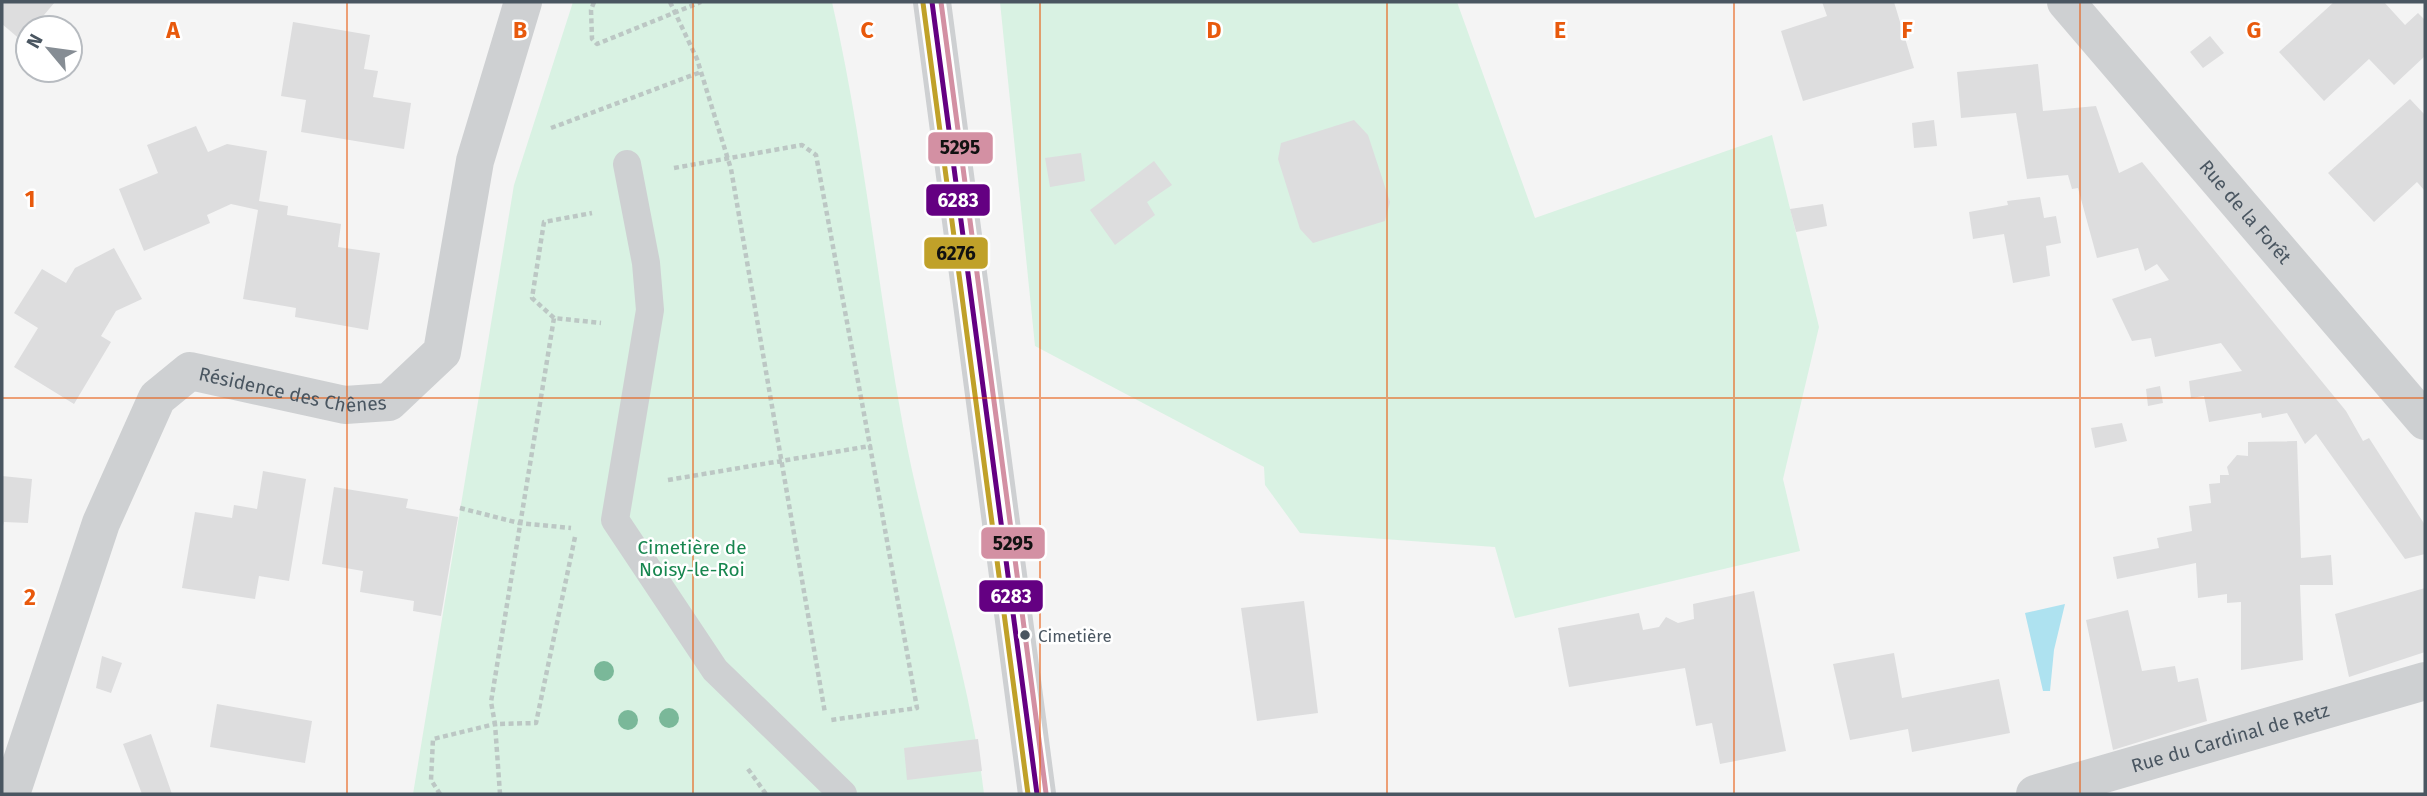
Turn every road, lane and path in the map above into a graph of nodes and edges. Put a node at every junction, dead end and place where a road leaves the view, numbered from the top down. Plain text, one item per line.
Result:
1 (523, 2) edge
2 (594, 2) edge
3 (670, 2) edge
4 (701, 2) edge
5 (932, 2) edge
6 (2066, 2) edge
7 (675, 11) junction
8 (701, 72) junction
9 (551, 128) dead end
10 (728, 157) junction
11 (628, 171) joint
12 (635, 206) junction
13 (554, 317) dead end
14 (2425, 421) edge
15 (870, 446) junction
16 (782, 463) junction
17 (621, 487) junction
18 (460, 508) dead end
19 (2425, 681) edge
20 (826, 721) junction
21 (495, 724) junction
22 (841, 793) edge
23 (1029, 793) edge
24 (11, 794) edge
25 (440, 794) edge
26 (500, 794) edge
27 (2035, 794) edge

1 - 24 street, Résidence des Chênes
2 - 7 path
3 - 7 path
4 - 7 path
5 - 23 street
6 - 14 street, Rue de la Forêt
7 - 8 path
8 - 9 path
8 - 10 path
10 - 11 path
10 - 15 path
10 - 16 path
11 - 12 lane
12 - 13 path
12 - 17 lane
15 - 16 path
15 - 20 path
16 - 17 path
16 - 20 path
17 - 22 lane
18 - 21 path
19 - 27 street, Rue du Cardinal de Retz
20 - 22 path
21 - 25 path
21 - 26 path

